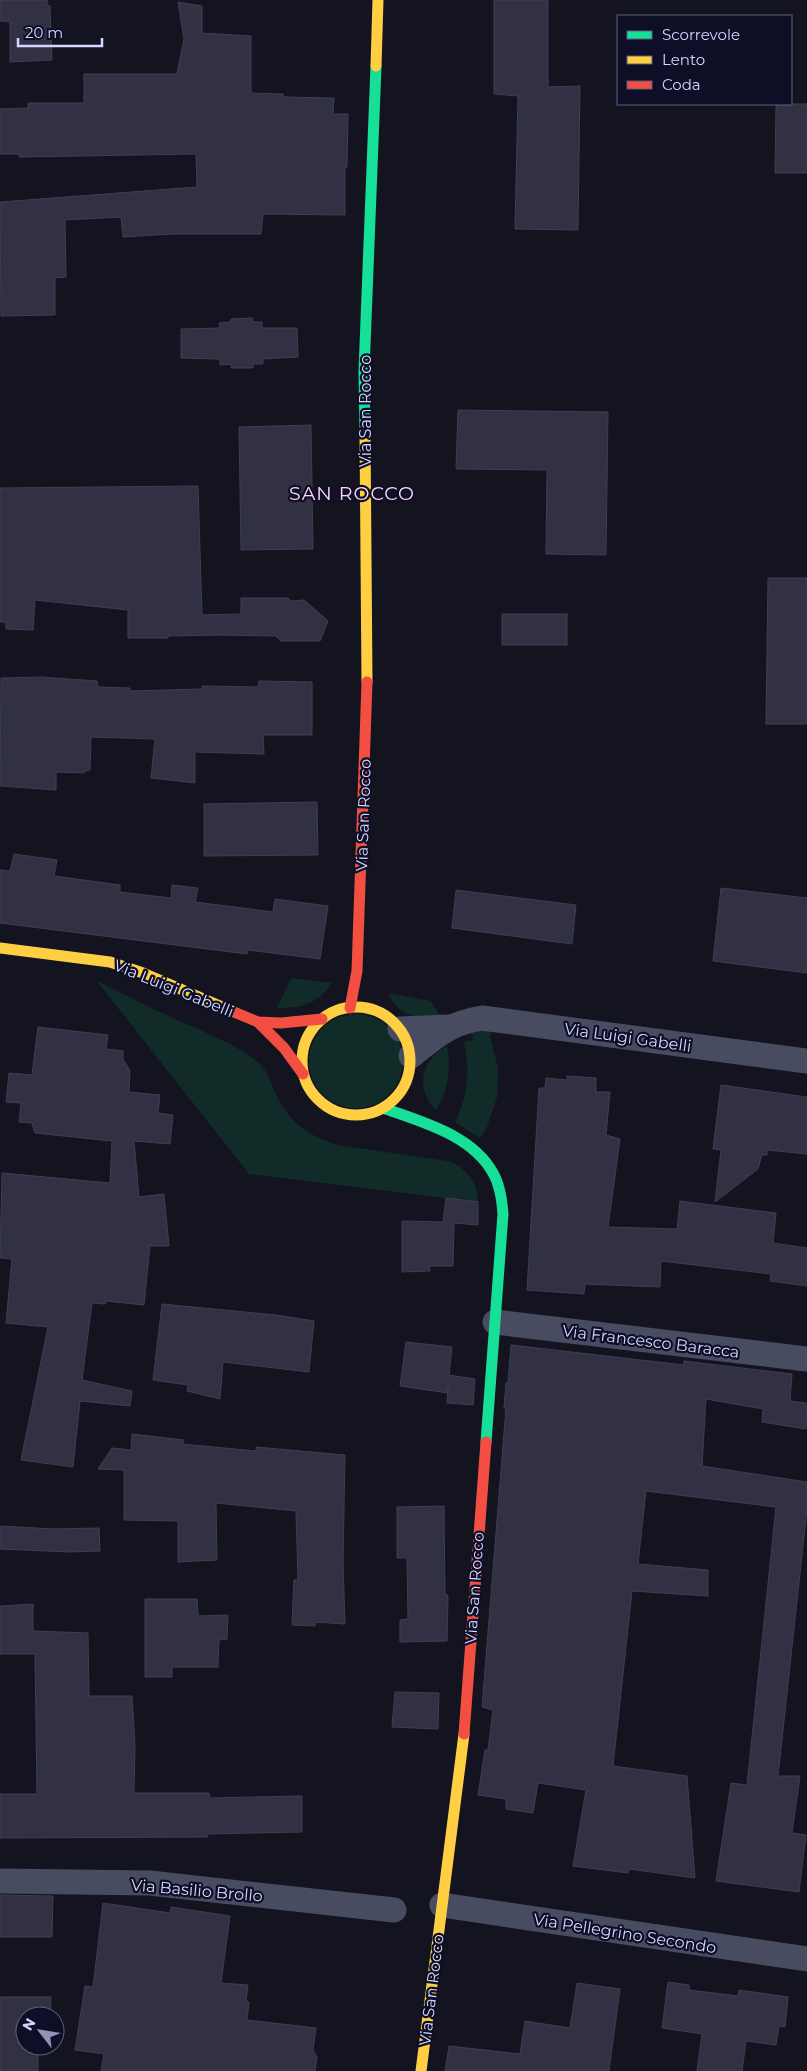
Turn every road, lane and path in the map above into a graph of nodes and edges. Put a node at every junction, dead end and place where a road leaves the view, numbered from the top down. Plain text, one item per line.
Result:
1 (378, 0) edge
2 (0, 948) edge
3 (357, 971) joint
4 (356, 1007) junction
5 (322, 1019) junction
6 (258, 1022) junction
7 (449, 1027) junction
8 (400, 1029) junction
9 (410, 1056) junction
10 (807, 1061) edge
11 (303, 1074) junction
12 (383, 1108) junction
13 (423, 1108) dead end
14 (440, 1130) junction
15 (494, 1322) junction
16 (807, 1359) edge
17 (0, 1881) edge
18 (442, 1905) junction
19 (394, 1910) dead end
20 (807, 1959) edge
21 (421, 2071) edge

1 - 3 street, Via San Rocco
2 - 6 street, Via Luigi Gabelli
3 - 4 street, Via San Rocco
4 - 5 street
4 - 8 street
5 - 6 street, Via Luigi Gabelli
5 - 11 street
6 - 11 street, Via Luigi Gabelli
7 - 8 street, Via Luigi Gabelli
7 - 9 street, Via Luigi Gabelli
7 - 10 street, Via Luigi Gabelli
8 - 9 street
9 - 12 street
11 - 12 street
12 - 14 street, Via San Rocco
13 - 14 street, Via San Rocco
14 - 15 street, Via San Rocco
15 - 16 street, Via Francesco Baracca
15 - 18 street, Via San Rocco
17 - 19 street, Via Basilio Brollo
18 - 20 street, Via Pellegrino Secondo
18 - 21 street, Via San Rocco

